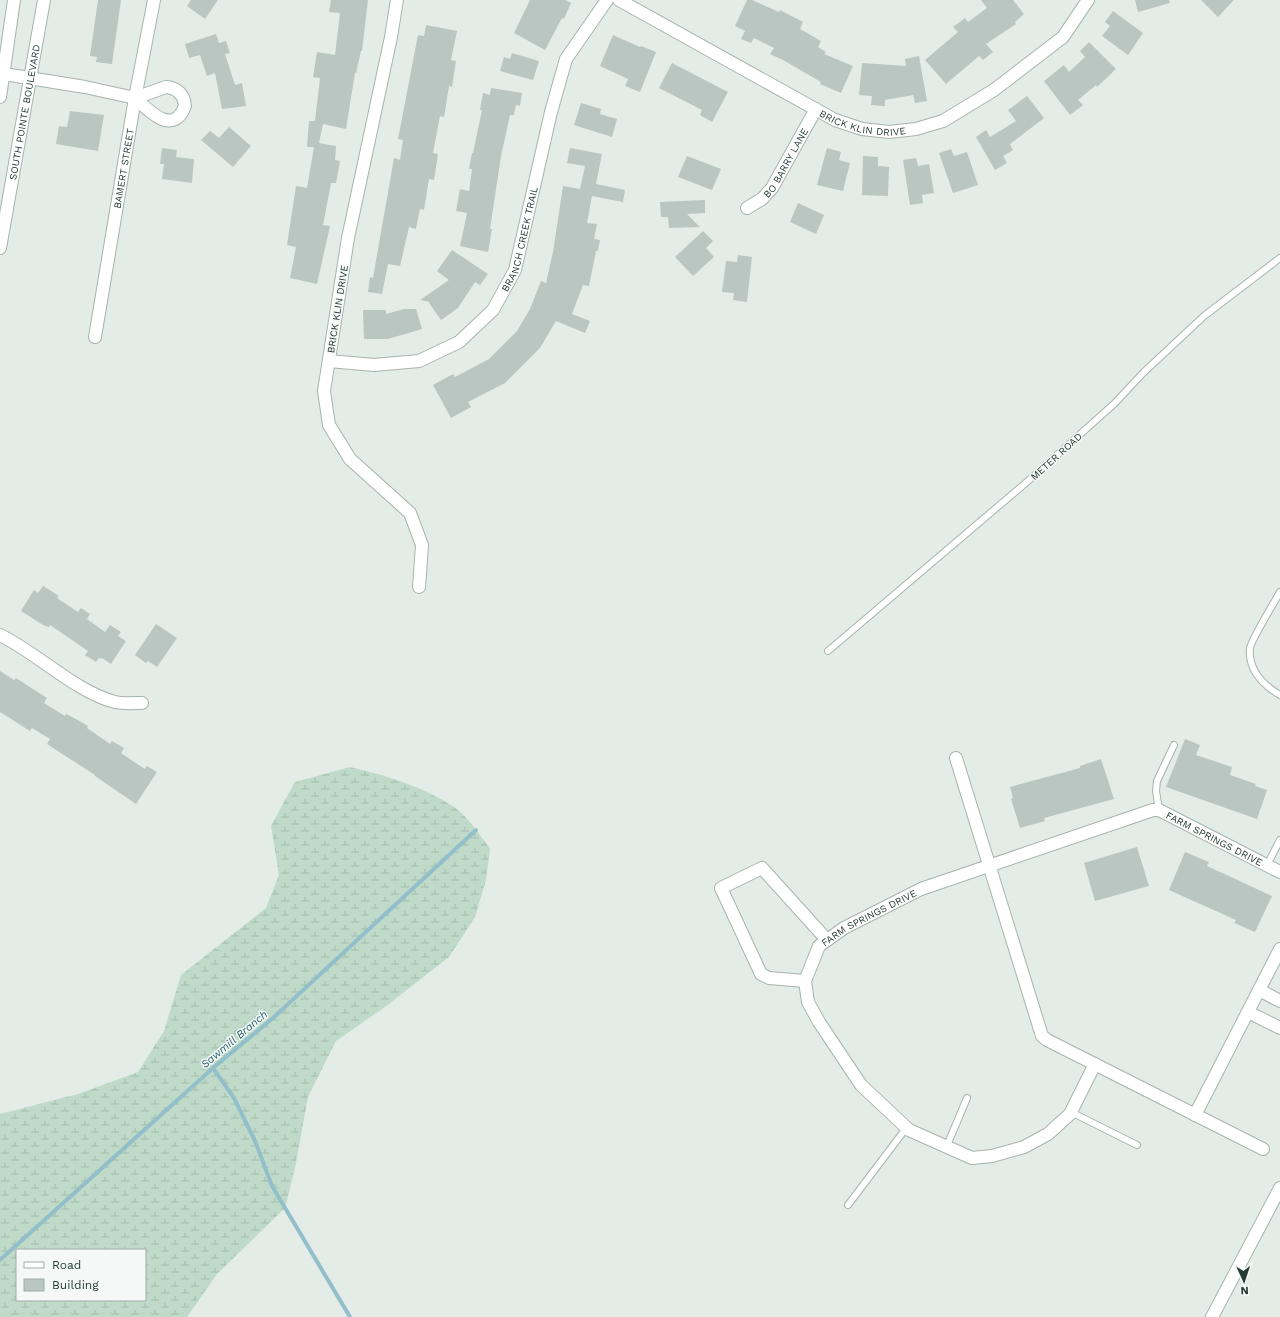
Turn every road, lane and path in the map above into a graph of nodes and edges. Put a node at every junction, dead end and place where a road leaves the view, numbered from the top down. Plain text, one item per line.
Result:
1 (14, 0) edge
2 (44, 0) edge
3 (154, 0) edge
4 (397, 0) edge
5 (607, 0) edge
6 (619, 0) edge
7 (1088, 0) edge
8 (1, 73) edge
9 (29, 79) junction
10 (0, 97) edge
11 (134, 98) junction
12 (816, 110) junction
13 (747, 208) dead end
14 (0, 248) edge
15 (1280, 258) edge
16 (95, 337) dead end
17 (329, 360) junction
18 (419, 587) dead end
19 (1280, 592) edge
20 (0, 635) edge
21 (828, 651) dead end
22 (1280, 695) edge
23 (142, 703) dead end
24 (1174, 745) dead end
25 (956, 758) dead end
26 (1160, 810) junction
27 (1280, 840) edge
28 (1267, 865) junction
29 (989, 866) junction
30 (1280, 872) edge
31 (827, 940) junction
32 (1280, 949) edge
33 (805, 981) junction
34 (1259, 990) junction
35 (1280, 1001) edge
36 (1248, 1012) junction
37 (1280, 1028) edge
38 (1095, 1064) junction
39 (967, 1098) dead end
40 (1071, 1112) junction
41 (1195, 1115) junction
42 (907, 1127) junction
43 (1137, 1145) dead end
44 (946, 1148) junction
45 (1263, 1150) dead end
46 (1280, 1188) edge
47 (848, 1205) dead end
48 (1212, 1317) edge

1 - 8 street
2 - 9 street, SOUTH POINTE BOULEVARD
3 - 11 street, BAMERT STREET
4 - 17 street, BRICK KLIN DRIVE
5 - 17 street, BRANCH CREEK TRAIL
6 - 12 street, BRICK KLIN DRIVE
7 - 12 street, BRICK KLIN DRIVE
8 - 9 street
8 - 10 street
9 - 11 street
9 - 14 street, SOUTH POINTE BOULEVARD
11 - 16 street, BAMERT STREET
12 - 13 street, BO BARRY LANE
15 - 21 lane, METER ROAD
17 - 18 street, BRICK KLIN DRIVE
19 - 22 lane
20 - 23 street
24 - 26 lane
25 - 29 street
26 - 28 street, FARM SPRINGS DRIVE
26 - 29 street, FARM SPRINGS DRIVE
27 - 28 lane
28 - 30 street, FARM SPRINGS DRIVE
29 - 31 street, FARM SPRINGS DRIVE
29 - 38 street
31 - 33 street, FARM SPRINGS DRIVE
31 - 33 street
32 - 34 street
33 - 42 street, FARM SPRINGS DRIVE
34 - 35 street
34 - 36 street
36 - 37 street
36 - 41 street
38 - 40 street, FARM SPRINGS DRIVE
38 - 41 street
39 - 44 lane
40 - 43 lane
40 - 44 street, FARM SPRINGS DRIVE
41 - 45 street
42 - 44 street, FARM SPRINGS DRIVE
42 - 47 lane
46 - 48 street

